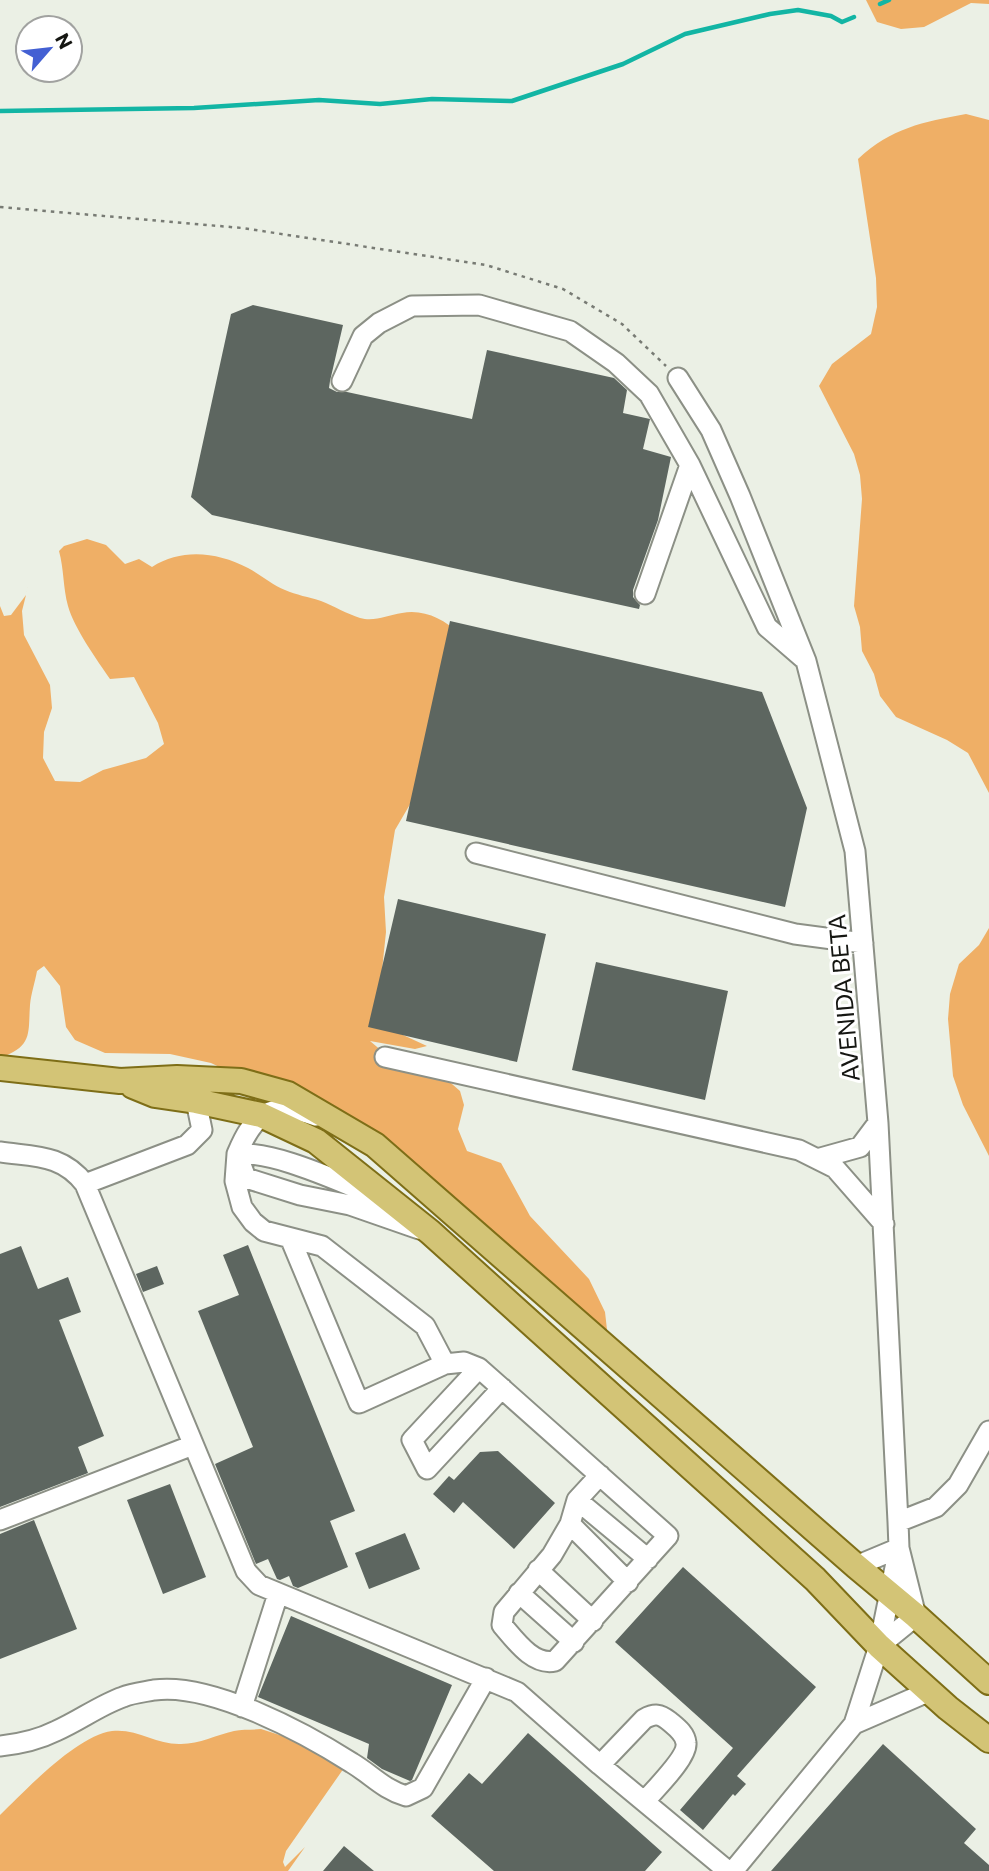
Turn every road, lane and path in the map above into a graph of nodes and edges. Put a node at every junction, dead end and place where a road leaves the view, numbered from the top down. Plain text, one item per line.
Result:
1 (0, 207) edge
2 (678, 378) joint
3 (342, 381) dead end
4 (690, 465) junction
5 (645, 594) dead end
6 (806, 661) junction
7 (476, 853) dead end
8 (863, 943) junction
9 (385, 1057) dead end
10 (0, 1068) edge
11 (120, 1081) junction
12 (196, 1101) junction
13 (261, 1115) junction
14 (878, 1123) junction
15 (345, 1127) junction
16 (0, 1152) edge
17 (237, 1154) junction
18 (817, 1159) junction
19 (85, 1184) junction
20 (397, 1204) junction
21 (884, 1224) junction
22 (430, 1232) junction
23 (291, 1240) junction
24 (445, 1363) junction
25 (479, 1368) junction
26 (502, 1388) junction
27 (458, 1391) junction
28 (481, 1411) junction
29 (989, 1431) edge
30 (193, 1445) junction
31 (600, 1475) junction
32 (577, 1500) junction
33 (0, 1520) edge
34 (898, 1522) junction
35 (570, 1524) junction
36 (899, 1548) junction
37 (648, 1559) junction
38 (856, 1566) junction
39 (538, 1570) junction
40 (628, 1582) junction
41 (519, 1593) junction
42 (889, 1593) junction
43 (278, 1594) junction
44 (916, 1616) junction
45 (593, 1621) junction
46 (574, 1642) junction
47 (879, 1646) junction
48 (486, 1678) junction
49 (989, 1682) edge
50 (930, 1690) junction
51 (242, 1707) junction
52 (855, 1724) junction
53 (989, 1740) edge
54 (0, 1746) edge
55 (600, 1765) junction
56 (645, 1801) junction
57 (731, 1871) edge

1 - 2 path
2 - 6 street, AVENIDA BETA
3 - 4 street
4 - 5 street
4 - 6 street
6 - 8 street, AVENIDA BETA
7 - 8 street
8 - 14 street, AVENIDA BETA
9 - 18 street
10 - 11 main road
11 - 12 main road
11 - 15 main road
12 - 13 main road
12 - 19 street
13 - 15 street
13 - 17 street
13 - 20 main road
14 - 18 street
14 - 21 street, AVENIDA BETA
15 - 38 main road
16 - 19 street
17 - 20 street
17 - 22 street
17 - 23 street
18 - 21 street
19 - 30 street
20 - 22 main road
21 - 34 street, AVENIDA BETA
22 - 47 main road
23 - 24 street
23 - 24 street
24 - 25 street
25 - 26 street
25 - 27 street
26 - 28 street
26 - 31 street
27 - 28 street
27 - 28 street
29 - 34 street
30 - 33 street
30 - 43 street
31 - 32 street
31 - 37 street
32 - 35 street
32 - 37 street
34 - 36 street, AVENIDA BETA
35 - 39 street
35 - 40 street
36 - 38 street
36 - 42 street, AVENIDA BETA
36 - 44 street
37 - 40 street
38 - 42 main road
39 - 41 street
39 - 45 street
40 - 45 street
41 - 46 street
41 - 46 street
42 - 44 main road
42 - 47 street, AVENIDA BETA
43 - 48 street
43 - 51 street
44 - 47 street
44 - 49 main road
45 - 46 street
47 - 50 main road
47 - 52 street, AVENIDA BETA
48 - 51 street
48 - 55 street
50 - 52 street
50 - 53 main road
51 - 54 street
52 - 57 street
55 - 56 street
55 - 56 street
56 - 57 street

